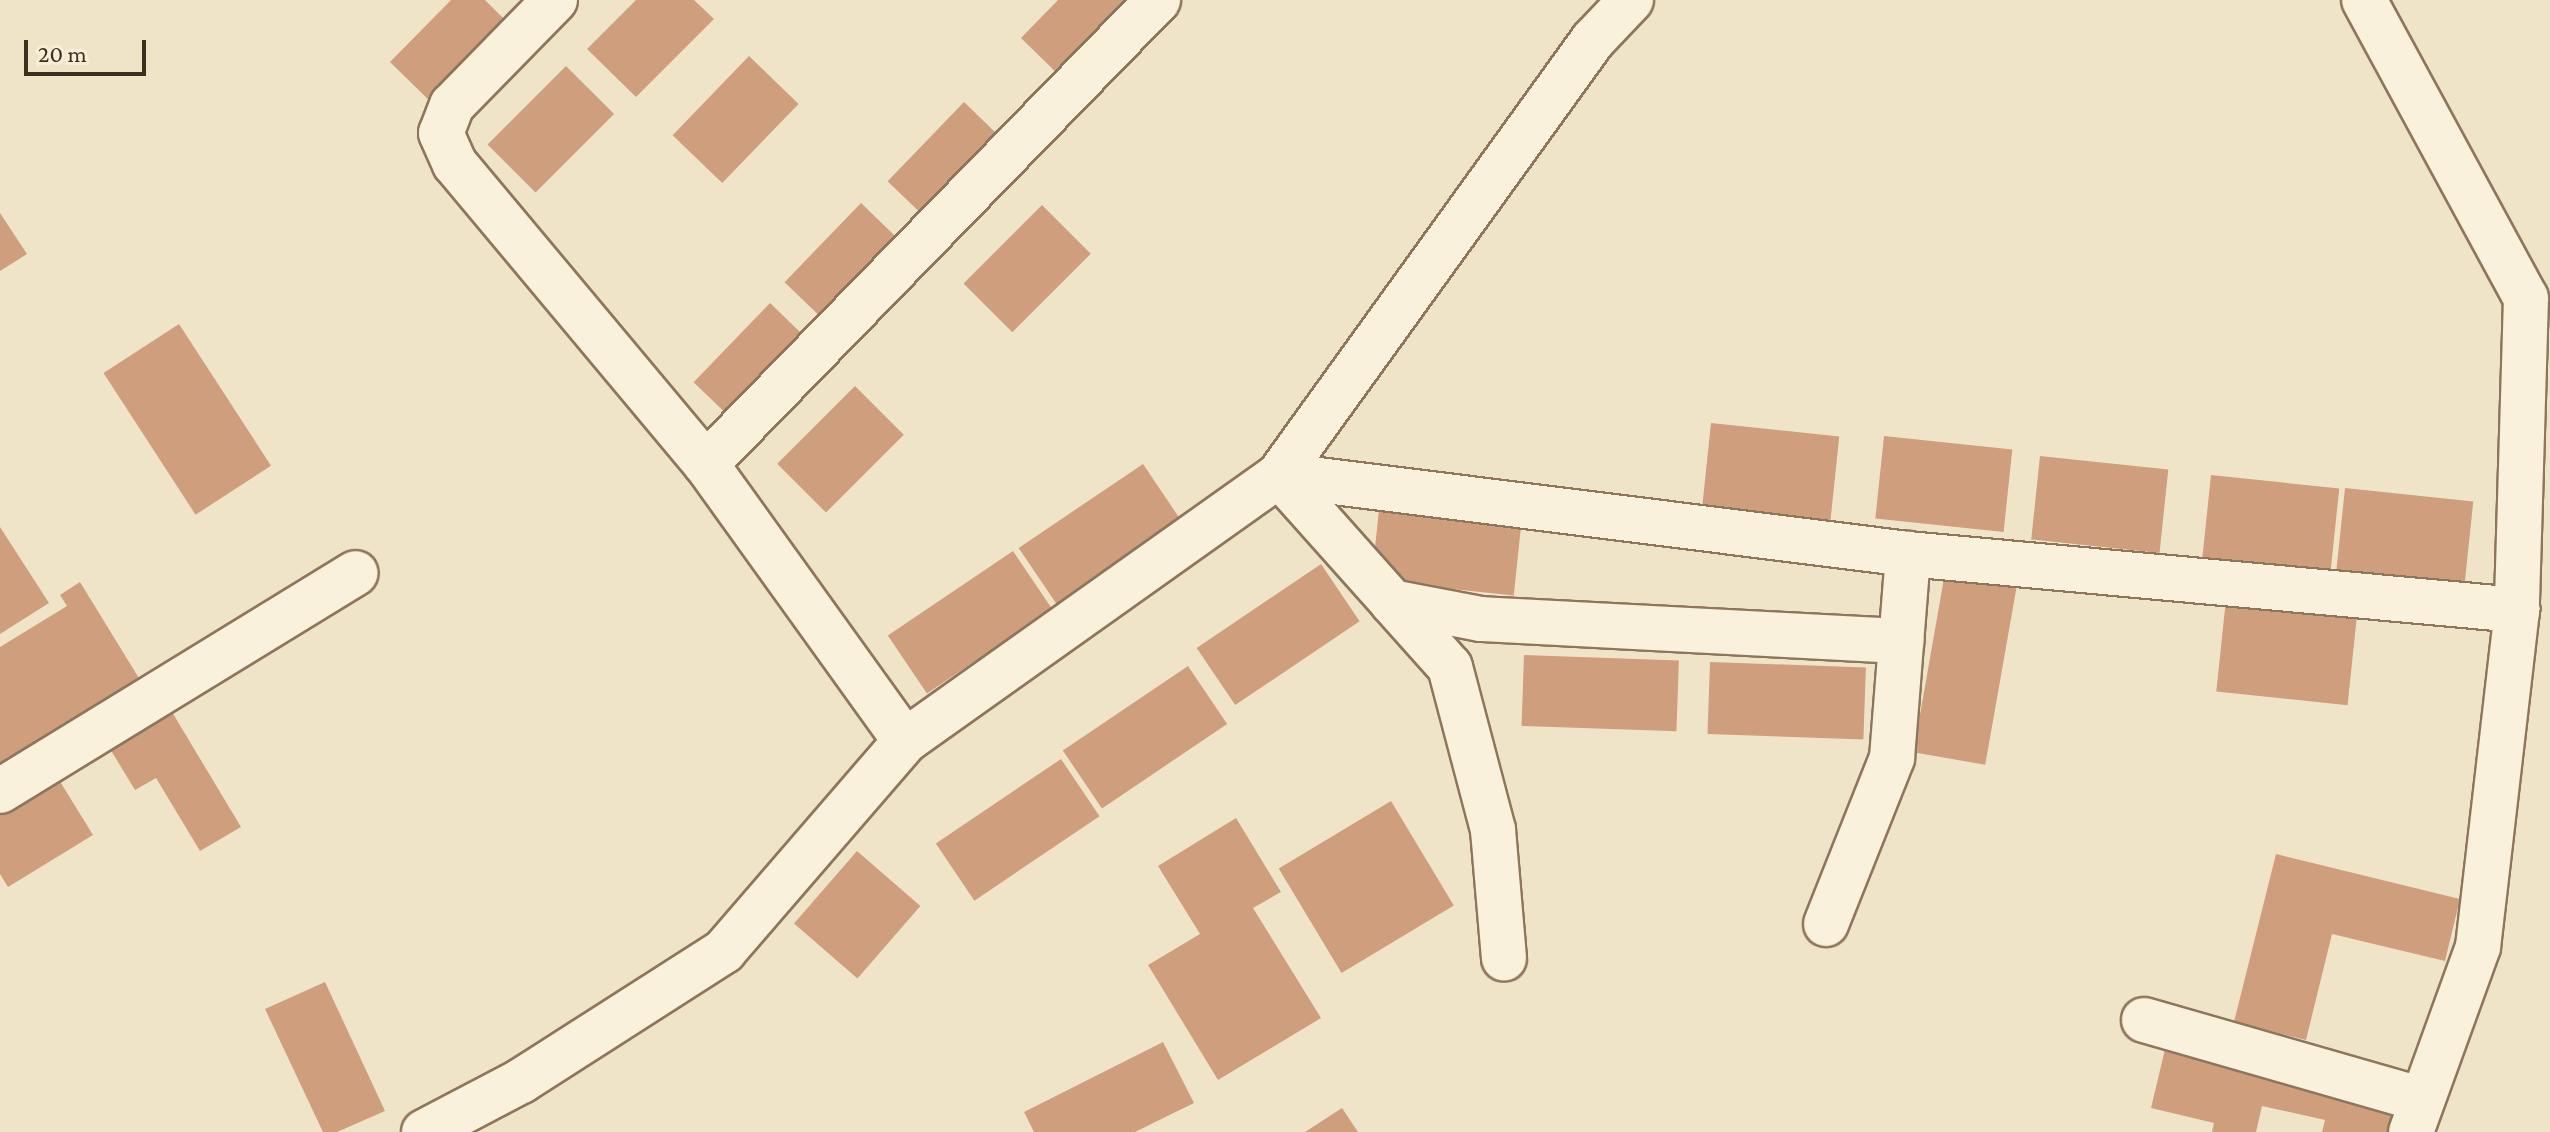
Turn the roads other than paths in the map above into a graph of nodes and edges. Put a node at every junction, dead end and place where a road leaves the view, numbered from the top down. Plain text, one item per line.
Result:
1 (555, 0) edge
2 (1158, 0) edge
3 (1631, 0) edge
4 (2371, 3) edge
5 (706, 464) junction
6 (1279, 475) junction
7 (1908, 554) junction
8 (356, 573) dead end
9 (1392, 602) junction
10 (2517, 610) junction
11 (1901, 641) junction
12 (905, 741) junction
13 (0, 791) edge
14 (1826, 924) dead end
15 (1504, 959) dead end
16 (2144, 1020) dead end
17 (2415, 1116) edge
18 (424, 1132) edge

1 - 5 street
2 - 5 street
3 - 6 street
4 - 10 street
5 - 12 street
6 - 7 street
6 - 9 street
6 - 12 street
7 - 10 street
7 - 11 street
8 - 13 street
9 - 11 street
9 - 15 street
10 - 17 street
11 - 14 street
12 - 18 street
16 - 17 street

